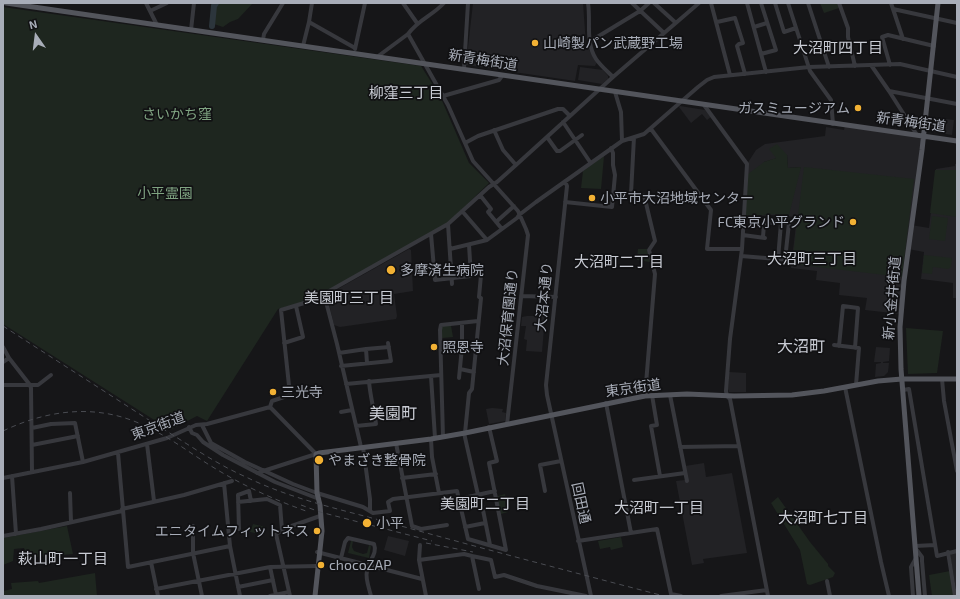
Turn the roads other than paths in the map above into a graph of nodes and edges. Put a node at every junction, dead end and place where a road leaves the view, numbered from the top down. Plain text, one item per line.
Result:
1 (6, 3) edge
2 (146, 3) edge
3 (167, 3) edge
4 (194, 3) edge
5 (283, 3) edge
6 (312, 3) edge
7 (365, 3) edge
8 (403, 3) edge
9 (444, 3) edge
10 (468, 3) edge
11 (588, 3) edge
12 (632, 3) edge
13 (649, 3) edge
14 (654, 3) edge
15 (699, 3) edge
16 (712, 3) edge
17 (747, 3) edge
18 (761, 3) edge
19 (775, 3) edge
20 (788, 3) edge
21 (808, 3) edge
22 (839, 3) edge
23 (891, 3) edge
24 (938, 3) edge
25 (30, 5) edge
26 (893, 9) junction
27 (150, 11) junction
28 (640, 11) junction
29 (937, 18) junction
30 (309, 22) junction
31 (717, 22) junction
32 (417, 23) junction
33 (676, 23) junction
34 (768, 23) junction
35 (957, 23) edge
36 (157, 25) junction
37 (754, 27) junction
38 (796, 28) junction
39 (191, 30) junction
40 (664, 33) junction
41 (408, 34) junction
42 (903, 39) junction
43 (263, 40) junction
44 (589, 42) junction
45 (303, 46) junction
46 (934, 46) junction
47 (355, 48) junction
48 (354, 54) junction
49 (761, 54) junction
50 (377, 57) junction
51 (425, 64) junction
52 (890, 64) junction
53 (871, 65) junction
54 (855, 66) junction
55 (809, 67) junction
56 (829, 67) junction
57 (464, 69) junction
58 (766, 72) junction
59 (930, 72) junction
60 (745, 74) junction
61 (730, 75) junction
62 (502, 76) junction
63 (612, 77) junction
64 (957, 77) edge
65 (599, 90) junction
66 (889, 91) junction
67 (615, 92) junction
68 (443, 96) junction
69 (927, 99) junction
70 (682, 101) junction
71 (957, 104) edge
72 (704, 105) junction
73 (570, 116) junction
74 (563, 122) junction
75 (834, 124) junction
76 (651, 129) junction
77 (494, 130) junction
78 (917, 135) junction
79 (582, 136) dead end
80 (923, 136) junction
81 (547, 137) junction
82 (634, 137) junction
83 (575, 141) junction
84 (622, 141) junction
85 (957, 141) edge
86 (465, 143) junction
87 (612, 148) junction
88 (558, 151) junction
89 (561, 155) dead end
90 (590, 162) junction
91 (516, 165) junction
92 (565, 181) junction
93 (493, 184) junction
94 (480, 195) junction
95 (565, 202) junction
96 (514, 206) junction
97 (462, 211) junction
98 (519, 215) junction
99 (496, 222) junction
100 (781, 223) junction
101 (448, 224) junction
102 (502, 229) junction
103 (431, 234) junction
104 (743, 235) junction
105 (487, 240) junction
106 (469, 245) junction
107 (450, 249) junction
108 (742, 249) junction
109 (741, 256) junction
110 (778, 259) junction
111 (481, 275) dead end
112 (452, 278) junction
113 (452, 284) dead end
114 (324, 296) junction
115 (522, 296) junction
116 (556, 297) junction
117 (296, 306) junction
118 (478, 321) junction
119 (462, 324) junction
120 (284, 343) junction
121 (834, 345) dead end
122 (3, 346) edge
123 (839, 346) junction
124 (855, 348) junction
125 (366, 349) junction
126 (339, 352) junction
127 (9, 358) junction
128 (3, 362) edge
129 (368, 363) junction
130 (341, 366) junction
131 (460, 369) junction
132 (474, 372) junction
133 (51, 375) dead end
134 (441, 375) junction
135 (430, 376) junction
136 (459, 378) dead end
137 (902, 379) junction
138 (942, 379) junction
139 (957, 379) edge
140 (369, 381) junction
141 (30, 384) junction
142 (346, 384) junction
143 (3, 385) edge
144 (856, 385) junction
145 (845, 387) junction
146 (903, 390) junction
147 (652, 395) junction
148 (670, 395) junction
149 (645, 396) junction
150 (727, 396) junction
151 (606, 403) junction
152 (270, 406) junction
153 (352, 410) junction
154 (342, 412) dead end
155 (550, 415) junction
156 (507, 424) junction
157 (202, 425) junction
158 (356, 426) junction
159 (490, 427) junction
160 (32, 428) junction
161 (189, 428) junction
162 (465, 433) junction
163 (78, 436) junction
164 (443, 437) junction
165 (433, 438) junction
166 (396, 443) junction
167 (147, 444) junction
168 (32, 445) junction
169 (739, 446) junction
170 (362, 447) junction
171 (680, 447) junction
172 (118, 453) junction
173 (316, 454) junction
174 (561, 461) junction
175 (83, 462) junction
176 (957, 470) edge
177 (264, 471) junction
178 (32, 472) junction
179 (257, 473) junction
180 (685, 473) junction
181 (436, 474) junction
182 (12, 476) junction
183 (660, 476) junction
184 (3, 478) edge
185 (402, 478) junction
186 (634, 480) dead end
187 (232, 481) dead end
188 (687, 481) dead end
189 (224, 483) junction
190 (495, 491) junction
191 (546, 491) dead end
192 (70, 493) dead end
193 (439, 493) junction
194 (479, 495) junction
195 (318, 496) junction
196 (406, 498) junction
197 (459, 499) junction
198 (154, 501) junction
199 (251, 501) junction
200 (238, 502) junction
201 (122, 510) junction
202 (370, 510) junction
203 (320, 516) junction
204 (71, 522) junction
205 (485, 523) junction
206 (447, 525) dead end
207 (193, 526) dead end
208 (465, 527) junction
209 (239, 529) dead end
210 (282, 530) junction
211 (631, 533) junction
212 (16, 534) junction
213 (3, 536) edge
214 (578, 541) junction
215 (935, 544) junction
216 (420, 545) dead end
217 (490, 545) junction
218 (230, 546) junction
219 (916, 548) junction
220 (957, 551) edge
221 (318, 552) junction
222 (948, 552) junction
223 (193, 553) junction
224 (472, 556) junction
225 (341, 558) junction
226 (916, 558) junction
227 (418, 560) junction
228 (151, 562) junction
229 (368, 565) junction
230 (270, 566) junction
231 (283, 566) junction
232 (317, 566) junction
233 (235, 573) junction
234 (422, 579) junction
235 (199, 580) junction
236 (273, 580) junction
237 (827, 581) dead end
238 (238, 587) junction
239 (156, 589) junction
240 (479, 589) dead end
241 (767, 590) junction
242 (290, 594) edge
243 (276, 595) junction
244 (158, 596) edge
245 (202, 596) edge
246 (240, 596) edge
247 (270, 596) edge
248 (315, 596) edge
249 (371, 596) edge
250 (426, 596) edge
251 (586, 596) edge
252 (591, 596) edge
253 (681, 596) edge
254 (721, 596) edge
255 (768, 596) edge
256 (830, 596) edge
257 (890, 596) edge
258 (913, 596) edge
259 (919, 596) edge
260 (925, 596) edge
261 (955, 596) edge

1 - 25 main road, 新青梅街道
2 - 27 street
3 - 27 street
4 - 39 street
5 - 43 street
6 - 30 street
7 - 47 street
8 - 32 street
9 - 32 street
10 - 57 street
11 - 44 street
12 - 28 street
13 - 28 street
14 - 33 street
15 - 33 street
16 - 31 street
17 - 37 street
18 - 34 street
19 - 38 street
20 - 38 street
21 - 56 street
22 - 54 street
23 - 26 street
24 - 29 main road, 新小金井街道
25 - 36 main road, 新青梅街道
26 - 29 street
26 - 42 street
27 - 36 street
28 - 40 street
28 - 44 street
29 - 35 street
29 - 46 main road, 新小金井街道
30 - 45 street
30 - 47 street
31 - 60 street
31 - 61 street
32 - 41 street
33 - 40 street
34 - 37 street
34 - 49 street
36 - 39 main road, 新青梅街道
37 - 49 street
38 - 55 street
39 - 43 main road, 新青梅街道
40 - 63 street
41 - 50 street
41 - 51 street, 大沼保育園通り
42 - 46 street
42 - 52 street
43 - 45 main road, 新青梅街道
44 - 63 street
45 - 48 main road, 新青梅街道
46 - 59 main road, 新小金井街道
47 - 48 street
48 - 50 main road, 新青梅街道
49 - 58 street
50 - 51 main road, 新青梅街道
51 - 57 main road, 新青梅街道
51 - 68 street, 大沼保育園通り
52 - 53 street
52 - 59 street
53 - 54 street
53 - 66 street
54 - 56 street
55 - 56 street
55 - 58 street
55 - 75 street
57 - 62 main road, 新青梅街道
58 - 60 street
59 - 64 street
59 - 69 main road, 新小金井街道
60 - 61 street
61 - 70 street
62 - 65 main road, 新青梅街道
62 - 68 street
63 - 65 street
65 - 67 main road, 新青梅街道
65 - 73 street
66 - 69 street
66 - 78 street
67 - 70 main road, 新青梅街道
67 - 84 street
68 - 86 street, 大沼保育園通り
69 - 71 street
69 - 80 main road, 新小金井街道
70 - 72 main road, 新青梅街道
70 - 76 street
72 - 75 main road, 新青梅街道
72 - 104 street
73 - 74 street
73 - 77 street
74 - 81 street
74 - 83 street
75 - 78 main road, 新青梅街道
76 - 82 street
76 - 108 street
77 - 86 street
77 - 91 street
78 - 80 main road, 新青梅街道
79 - 83 street
80 - 85 main road, 新青梅街道
80 - 137 main road, 新小金井街道
81 - 88 street
81 - 91 street
82 - 84 street
82 - 149 street
83 - 88 street
83 - 90 street
84 - 87 street
86 - 93 street, 大沼保育園通り
87 - 90 street
87 - 95 street
88 - 89 street
90 - 92 street
91 - 93 street
92 - 95 street, 大沼本通り
92 - 98 street
93 - 94 street
93 - 96 street, 大沼保育園通り
94 - 97 street
94 - 99 street
95 - 116 street, 大沼本通り
96 - 98 street, 大沼保育園通り
96 - 99 street
97 - 101 street
97 - 105 street
98 - 102 street
98 - 115 street, 大沼保育園通り
99 - 102 street
100 - 104 street
100 - 110 street
100 - 110 street
101 - 103 street
101 - 107 street
102 - 105 street
103 - 112 street
103 - 114 street
104 - 108 street
105 - 106 street
106 - 107 street
106 - 112 street
107 - 112 street
108 - 109 street
109 - 110 street
109 - 150 street
111 - 118 street
112 - 113 street
114 - 117 street
114 - 126 street
115 - 116 street
115 - 156 street, 大沼保育園通り
116 - 155 street, 大沼本通り
117 - 120 street
117 - 120 street
118 - 119 street
118 - 132 street
119 - 131 street
119 - 134 street
120 - 152 street
121 - 123 street
122 - 127 street
123 - 124 street
123 - 124 street
124 - 144 street
125 - 126 street
125 - 129 street
125 - 129 street
126 - 130 street
127 - 128 street
127 - 141 street
129 - 130 street
130 - 142 street
131 - 132 street
131 - 136 street
132 - 162 street
133 - 141 street
134 - 135 street
134 - 164 street
135 - 140 street
135 - 165 street
137 - 138 main road, 東京街道
137 - 144 main road, 東京街道
137 - 146 main road, 新小金井街道
138 - 139 main road, 東京街道
138 - 176 street
140 - 142 street
140 - 158 street
141 - 143 street
141 - 160 street
142 - 153 street
144 - 145 main road, 東京街道
145 - 150 main road, 東京街道
145 - 257 street
146 - 215 street
146 - 219 main road, 新小金井街道
147 - 148 main road, 東京街道
147 - 149 main road, 東京街道
147 - 183 street
148 - 150 main road, 東京街道
148 - 171 street
149 - 151 main road, 東京街道
150 - 169 street
151 - 155 main road, 東京街道
151 - 211 street
152 - 157 street, 東京街道
152 - 173 street
153 - 154 street
153 - 158 street
155 - 156 main road, 東京街道
155 - 174 street, 回田通
156 - 159 main road, 東京街道
157 - 161 street, 東京街道
157 - 177 street
158 - 170 street
159 - 162 main road, 東京街道
159 - 190 street
160 - 163 street
160 - 168 street
161 - 167 street, 東京街道
161 - 179 street
162 - 164 main road, 東京街道
162 - 194 street
163 - 168 street
163 - 175 street
164 - 165 main road, 東京街道
165 - 166 main road, 東京街道
165 - 181 street
166 - 170 main road, 東京街道
166 - 185 street
167 - 172 street, 東京街道
167 - 198 street
168 - 178 street
169 - 171 street
169 - 241 street
170 - 173 main road, 東京街道
170 - 202 street
171 - 180 street
172 - 175 street, 東京街道
172 - 201 street
173 - 177 street
173 - 195 main road
174 - 191 street
174 - 214 street, 回田通
175 - 178 street, 東京街道
177 - 179 street
177 - 195 street
178 - 182 street, 東京街道
179 - 195 street
180 - 183 street
180 - 188 street
181 - 185 street
181 - 193 street
182 - 184 street, 東京街道
182 - 212 street
183 - 186 street
185 - 196 street
187 - 189 street
189 - 198 street
189 - 218 street
190 - 194 street
190 - 217 street
192 - 204 street
193 - 196 street
193 - 197 street
194 - 197 street
194 - 205 street
195 - 202 street
195 - 203 main road
196 - 202 street
196 - 206 street
197 - 208 street
198 - 201 street
199 - 200 street
199 - 200 street
199 - 210 street
200 - 209 street
201 - 204 street
201 - 228 street
203 - 210 street
203 - 221 main road
204 - 212 street
205 - 208 street
205 - 217 street
207 - 223 street
208 - 217 street
210 - 231 street
211 - 214 street
211 - 253 street
212 - 213 street
214 - 252 street, 回田通
215 - 219 street
215 - 222 street
216 - 227 street
218 - 223 street
218 - 233 street
219 - 226 main road, 新小金井街道
219 - 260 street
220 - 222 street
221 - 225 street
221 - 232 main road
222 - 261 street
223 - 228 street
223 - 235 street
224 - 227 street
224 - 240 street
224 - 251 street
225 - 229 street
225 - 229 street
226 - 258 street
226 - 259 main road, 新小金井街道
227 - 234 street
228 - 239 street
229 - 234 street
229 - 249 street
230 - 231 street
230 - 233 street
230 - 236 street
231 - 232 street
231 - 242 street
232 - 248 main road
233 - 235 street
233 - 238 street
234 - 250 street
235 - 239 street
235 - 245 street
236 - 238 street
236 - 243 street
237 - 256 street
238 - 246 street
239 - 244 street
241 - 254 street
241 - 255 street
242 - 243 street
243 - 247 street

